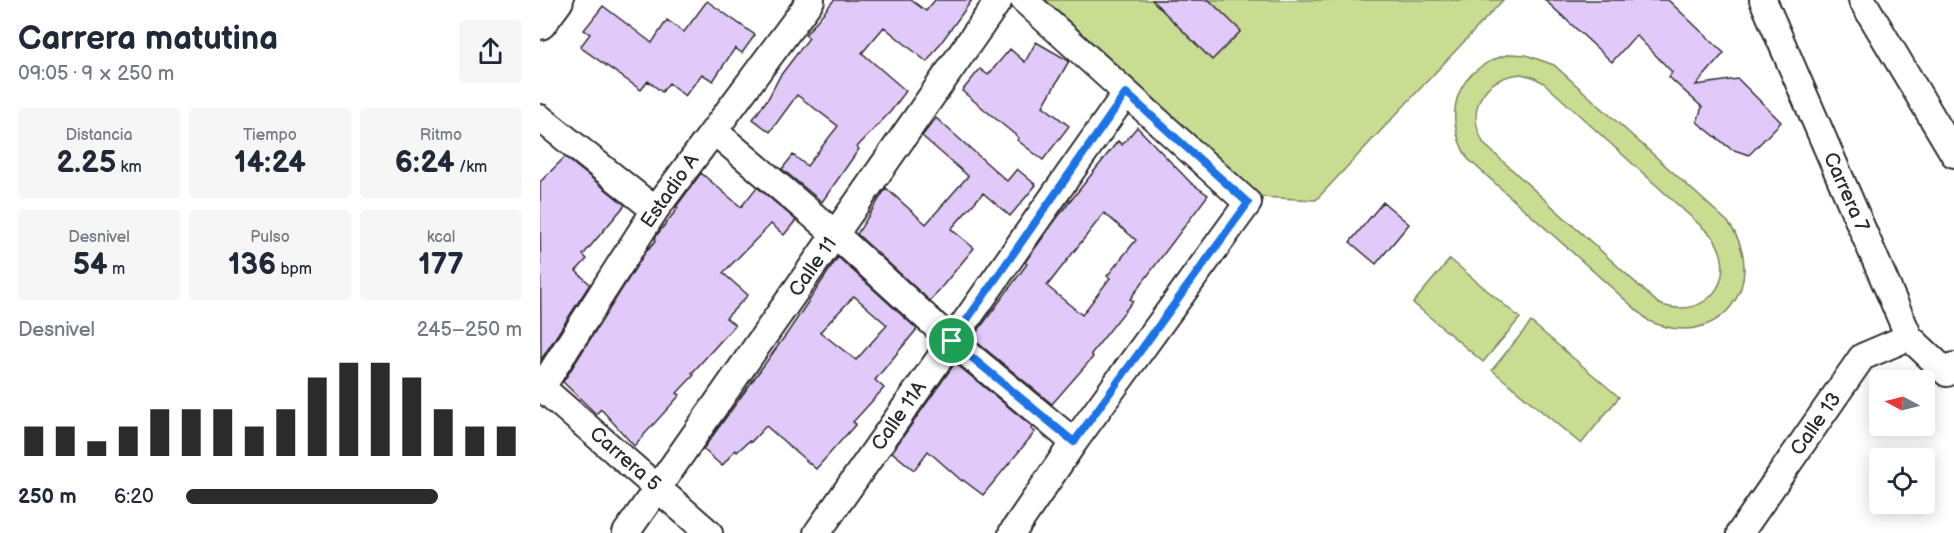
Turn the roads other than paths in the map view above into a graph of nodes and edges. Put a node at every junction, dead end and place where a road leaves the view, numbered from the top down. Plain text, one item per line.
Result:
1 (557, 0) edge
2 (811, 0) edge
3 (999, 0) edge
4 (1024, 0) edge
5 (1763, 0) edge
6 (1862, 0) edge
7 (540, 23) edge
8 (1126, 93) junction
9 (540, 118) edge
10 (714, 131) junction
11 (1954, 154) edge
12 (655, 210) junction
13 (835, 234) junction
14 (1909, 337) junction
15 (952, 341) junction
16 (1951, 369) edge
17 (541, 388) edge
18 (1074, 442) junction
19 (657, 488) junction
20 (626, 533) edge
21 (709, 533) edge
22 (817, 533) edge
23 (1012, 533) edge
24 (1740, 533) edge

1 - 7 street
2 - 10 street, Estadio A
3 - 13 street, Calle 11
4 - 8 street
5 - 14 street, Carrera 7
6 - 11 street
8 - 15 street, Calle 11A
8 - 18 street
9 - 12 street
10 - 12 street, Estadio A
10 - 13 street
12 - 17 street, Estadio A
13 - 15 street
13 - 19 street, Calle 11
14 - 16 street, Carrera 7
14 - 24 street, Calle 13
15 - 18 street
15 - 22 street, Calle 11A
17 - 19 street, Carrera 5
18 - 23 street
19 - 20 street, Calle 11
19 - 21 street, Carrera 5

